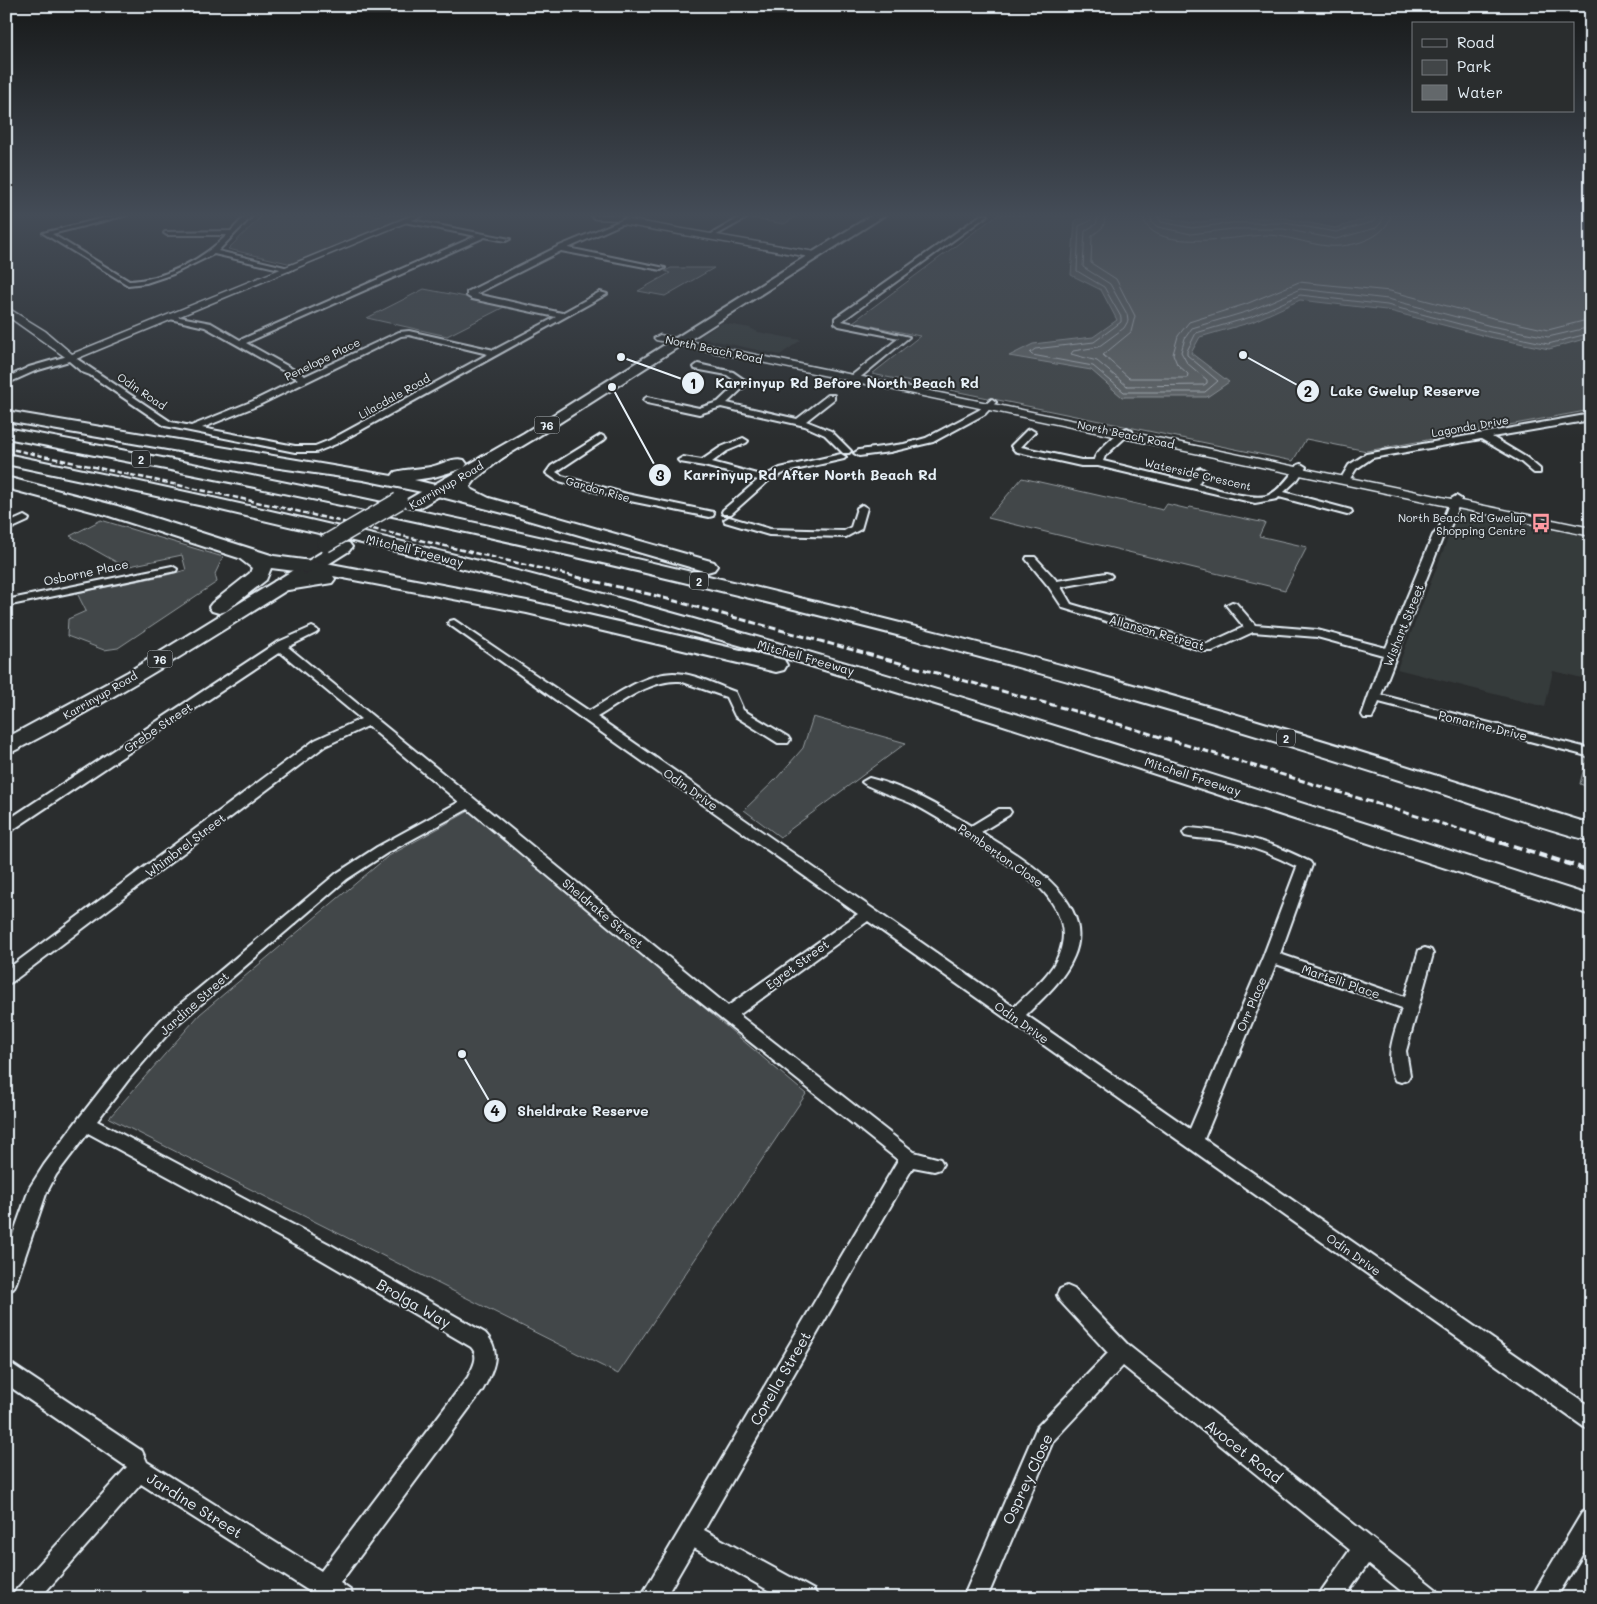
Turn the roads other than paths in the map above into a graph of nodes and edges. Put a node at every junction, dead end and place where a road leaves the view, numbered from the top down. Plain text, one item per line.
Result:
1 (239, 290) edge
2 (360, 290) edge
3 (477, 290) edge
4 (738, 290) edge
5 (754, 290) edge
6 (880, 290) edge
7 (603, 294) dead end
8 (7, 305) edge
9 (705, 310) dead end
10 (564, 316) junction
11 (173, 317) junction
12 (839, 323) junction
13 (828, 324) dead end
14 (672, 337) junction
15 (240, 343) junction
16 (636, 352) dead end
17 (495, 353) junction
18 (74, 357) junction
19 (698, 367) dead end
20 (856, 376) junction
21 (305, 380) junction
22 (6, 381) edge
23 (831, 397) dead end
24 (647, 400) dead end
25 (985, 403) junction
26 (721, 404) junction
27 (6, 417) edge
28 (1591, 417) edge
29 (799, 422) junction
30 (179, 427) joint
31 (191, 429) junction
32 (1123, 431) junction
33 (1030, 432) dead end
34 (6, 433) edge
35 (529, 436) junction
36 (1483, 436) junction
37 (601, 438) dead end
38 (743, 441) dead end
39 (843, 454) junction
40 (497, 455) junction
41 (6, 459) edge
42 (683, 460) dead end
43 (704, 463) junction
44 (1099, 463) junction
45 (458, 464) junction
46 (1300, 468) junction
47 (1201, 471) dead end
48 (1537, 471) dead end
49 (363, 475) junction
50 (1351, 476) junction
51 (765, 479) junction
52 (6, 482) edge
53 (275, 485) junction
54 (1192, 485) junction
55 (1277, 493) junction
56 (418, 496) junction
57 (1451, 500) junction
58 (862, 508) dead end
59 (514, 510) junction
60 (1348, 513) dead end
61 (728, 516) junction
62 (24, 519) dead end
63 (6, 528) edge
64 (1591, 528) edge
65 (1591, 532) edge
66 (246, 555) junction
67 (1031, 559) dead end
68 (288, 564) junction
69 (311, 567) junction
70 (172, 568) dead end
71 (1106, 576) dead end
72 (397, 584) junction
73 (282, 585) junction
74 (1054, 585) junction
75 (6, 603) edge
76 (1232, 605) dead end
77 (219, 607) junction
78 (454, 623) dead end
79 (1251, 628) junction
80 (312, 631) dead end
81 (927, 637) junction
82 (280, 646) junction
83 (1390, 652) junction
84 (1375, 697) junction
85 (996, 714) junction
86 (1368, 715) dead end
87 (588, 717) junction
88 (370, 720) junction
89 (6, 729) edge
90 (34, 732) junction
91 (6, 733) edge
92 (783, 740) dead end
93 (6, 746) edge
94 (1591, 753) edge
95 (869, 782) dead end
96 (469, 802) junction
97 (1004, 812) dead end
98 (6, 828) edge
99 (971, 832) junction
100 (1591, 833) edge
101 (1190, 834) dead end
102 (1591, 906) edge
103 (868, 914) junction
104 (1425, 954) dead end
105 (1271, 957) junction
106 (6, 978) edge
107 (1411, 1005) junction
108 (727, 1015) junction
109 (1014, 1016) junction
110 (1401, 1075) dead end
111 (85, 1123) junction
112 (1194, 1142) junction
113 (909, 1158) junction
114 (934, 1164) dead end
115 (6, 1283) edge
116 (1067, 1295) dead end
117 (1122, 1353) junction
118 (6, 1372) edge
119 (1591, 1420) edge
120 (139, 1470) junction
121 (1591, 1519) edge
122 (690, 1534) junction
123 (1366, 1547) junction
124 (324, 1586) junction
125 (24, 1598) edge
126 (342, 1598) edge
127 (652, 1598) edge
128 (806, 1598) edge
129 (975, 1598) edge
130 (1330, 1598) edge
131 (1429, 1598) edge
132 (1543, 1598) edge

1 - 11 street
2 - 15 street
3 - 10 street
4 - 9 highway
5 - 14 highway, Karrinyup Road / 76
6 - 12 street
7 - 10 street, Lilacdale Road
8 - 18 street, Odin Road
10 - 17 street, Lilacdale Road
11 - 15 street
11 - 18 street
12 - 13 street
12 - 20 street
14 - 16 highway, Karrinyup Road / 76
14 - 20 main road, North Beach Road
14 - 35 highway, Karrinyup Road / 76
15 - 21 street
17 - 21 street, Penelope Place
17 - 31 street, Lilacdale Road
18 - 22 street
18 - 30 street, Odin Road
19 - 26 street
20 - 25 main road, North Beach Road
21 - 31 street, Penelope Place
23 - 29 street
24 - 26 street
25 - 32 main road, North Beach Road
25 - 39 street
26 - 29 street
27 - 49 highway
27 - 53 highway
28 - 36 street, Lagonda Drive
29 - 39 street
30 - 31 street, Lilacdale Road
32 - 44 street
32 - 46 main road, North Beach Road
33 - 44 street, Waterside Crescent
34 - 53 highway, 2
35 - 40 highway, Karrinyup Road / 76
35 - 45 highway, Karrinyup Road / 76
36 - 48 street
36 - 50 street, Lagonda Drive
37 - 61 street, Gardon Rise
38 - 43 street
39 - 51 street
40 - 56 highway, Karrinyup Road / 76
40 - 59 highway
41 - 85 highway, Mitchell Freeway / 2
42 - 43 street
43 - 51 street
44 - 54 street, Waterside Crescent
45 - 49 highway
45 - 56 highway, Karrinyup Road / 76
46 - 50 main road, North Beach Road
46 - 55 street, Waterside Crescent
47 - 54 street
49 - 56 highway
50 - 57 main road, North Beach Road
51 - 61 street
52 - 66 highway
53 - 81 highway, 2
54 - 55 street, Waterside Crescent
55 - 60 street
56 - 59 highway
56 - 68 highway, Karrinyup Road / 76, bridge
56 - 69 highway, Karrinyup Road / 76
57 - 64 main road, North Beach Road
57 - 65 main road, North Beach Road
57 - 83 street, Wishart Street
58 - 61 street
59 - 81 highway
62 - 63 street
66 - 68 highway
66 - 77 highway
67 - 74 street, Allanson Retreat
68 - 69 highway
68 - 77 highway, Karrinyup Road / 76
69 - 72 highway
69 - 73 highway, Karrinyup Road / 76
70 - 75 street, Osborne Place
71 - 74 street
72 - 73 highway
72 - 85 highway
73 - 90 highway, Karrinyup Road / 76
74 - 79 street, Allanson Retreat
76 - 79 street
77 - 89 highway, Karrinyup Road / 76
78 - 87 street, Odin Drive
79 - 83 street
80 - 82 street, Grebe Street
81 - 100 highway, 2
82 - 88 street, Sheldrake Street
82 - 98 street, Grebe Street
83 - 84 street, Wishart Street
84 - 86 street, Wishart Street
84 - 94 street, Pomarine Drive
85 - 102 highway, Mitchell Freeway / 2
87 - 92 street
87 - 103 street, Odin Drive
88 - 96 street, Sheldrake Street
88 - 106 street, Whimbrel Street
90 - 91 highway
90 - 93 highway, Karrinyup Road / 76
95 - 99 street, Pemberton Close
96 - 108 street, Sheldrake Street
96 - 111 street, Jardine Street
97 - 99 street
99 - 109 street, Pemberton Close
101 - 105 street, Orr Place
103 - 108 street, Egret Street
103 - 109 street, Odin Drive
104 - 107 street
105 - 107 street, Martelli Place
105 - 112 street, Orr Place
107 - 110 street
108 - 113 street, Sheldrake Street
109 - 112 street, Odin Drive
111 - 115 street, Jardine Street
111 - 124 street, Brolga Way
112 - 119 street, Odin Drive
113 - 114 street, Sheldrake Street
113 - 122 street, Corella Street
116 - 117 street, Avocet Road
117 - 123 street, Avocet Road
117 - 129 street, Osprey Close
118 - 120 street, Jardine Street
120 - 124 street, Jardine Street
120 - 125 street
121 - 132 street
122 - 127 street, Corella Street
122 - 128 street
123 - 130 street
123 - 131 street, Avocet Road
124 - 126 street, Jardine Street

